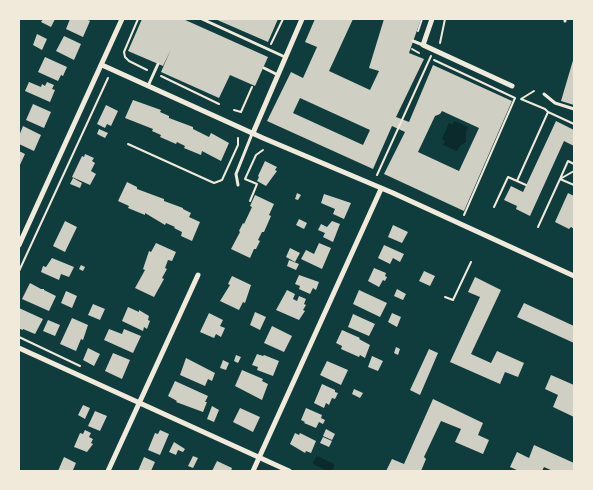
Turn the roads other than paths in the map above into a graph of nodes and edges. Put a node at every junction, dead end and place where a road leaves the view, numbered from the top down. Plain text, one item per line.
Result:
1 (122, 19) edge
2 (202, 19) edge
3 (302, 19) edge
4 (432, 19) edge
5 (413, 41) dead end
6 (423, 45) junction
7 (285, 57) junction
8 (102, 64) junction
9 (158, 64) dead end
10 (264, 68) dead end
11 (278, 74) junction
12 (148, 86) junction
13 (512, 86) dead end
14 (544, 94) dead end
15 (574, 109) edge
16 (252, 133) junction
17 (238, 185) dead end
18 (381, 189) junction
19 (19, 245) edge
20 (198, 274) dead end
21 (574, 276) edge
22 (19, 348) edge
23 (139, 402) junction
24 (259, 458) junction
25 (108, 471) edge
26 (253, 471) edge
27 (289, 471) edge

1 - 8 street
2 - 7 lane
3 - 7 street
4 - 6 street
5 - 6 lane
6 - 13 street
7 - 11 street
8 - 12 street
8 - 19 street
9 - 12 lane
10 - 11 lane
11 - 16 street
12 - 16 street
14 - 15 lane
16 - 17 lane
16 - 18 street
18 - 21 street
18 - 24 street
20 - 23 street
22 - 23 street
23 - 24 street
23 - 25 street
24 - 26 street
24 - 27 street

